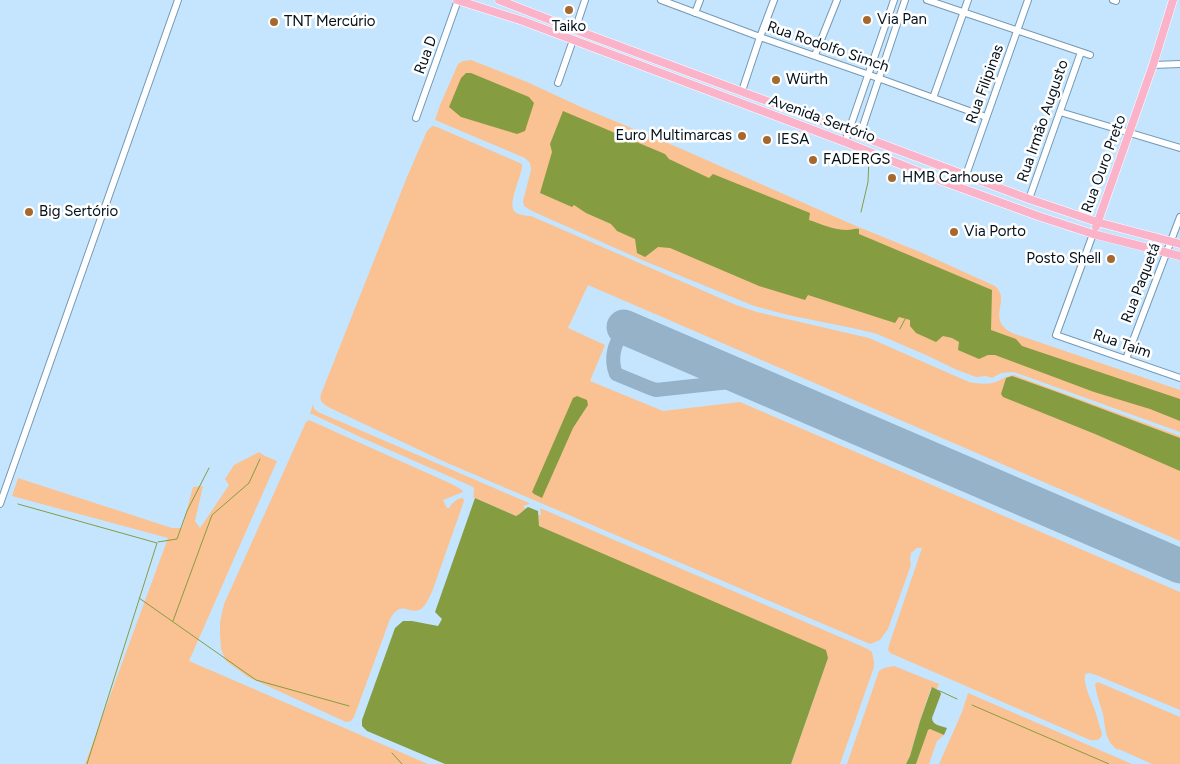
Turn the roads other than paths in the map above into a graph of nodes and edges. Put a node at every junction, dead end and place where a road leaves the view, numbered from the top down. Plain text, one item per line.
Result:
1 (178, 0) edge
2 (458, 0) edge
3 (499, 0) edge
4 (585, 0) edge
5 (661, 0) edge
6 (700, 0) edge
7 (774, 0) edge
8 (836, 0) edge
9 (894, 0) edge
10 (905, 0) edge
11 (927, 0) edge
12 (968, 0) edge
13 (1028, 0) edge
14 (1173, 0) edge
15 (695, 13) junction
16 (964, 13) junction
17 (575, 30) junction
18 (1017, 31) junction
19 (760, 37) junction
20 (573, 40) junction
21 (1081, 52) junction
22 (815, 55) junction
23 (1090, 55) dead end
24 (1180, 64) edge
25 (1153, 65) junction
26 (868, 74) junction
27 (878, 78) junction
28 (558, 83) dead end
29 (742, 91) junction
30 (933, 98) junction
31 (1060, 112) junction
32 (986, 117) junction
33 (416, 118) dead end
34 (848, 131) junction
35 (1130, 133) junction
36 (860, 135) junction
37 (845, 142) junction
38 (1180, 148) edge
39 (966, 176) junction
40 (1029, 199) junction
41 (1180, 217) edge
42 (1097, 222) junction
43 (1093, 234) junction
44 (1171, 242) junction
45 (1180, 244) edge
46 (1167, 252) junction
47 (1180, 256) edge
48 (1056, 335) joint
49 (1126, 359) junction
50 (1180, 378) edge
51 (0, 504) edge

1 - 51 street
2 - 20 main road, Avenida Sertório
2 - 33 street, Rua D
3 - 17 main road, Avenida Sertório
4 - 17 street
5 - 15 street, Rua Rodolfo Simch
6 - 15 street
7 - 19 street
8 - 22 street
9 - 26 street
10 - 27 street
11 - 16 street
12 - 16 street
13 - 18 street, Rua Filipinas
14 - 25 main road, Rua Ouro Preto
15 - 19 street, Rua Rodolfo Simch
16 - 18 street
16 - 30 street
17 - 29 main road, Avenida Sertório
18 - 21 street
18 - 32 street, Rua Filipinas
19 - 22 street, Rua Rodolfo Simch
19 - 29 street
20 - 28 street
20 - 37 main road, Avenida Sertório
21 - 23 street
21 - 31 street, Rua Irmão Augusto
22 - 26 street, Rua Rodolfo Simch
24 - 25 street
25 - 35 main road, Rua Ouro Preto
26 - 27 street, Rua Rodolfo Simch
26 - 34 street
27 - 30 street, Rua Rodolfo Simch
27 - 36 street
29 - 34 main road, Avenida Sertório
30 - 32 street, Rua Rodolfo Simch
31 - 35 street
31 - 40 street, Rua Irmão Augusto
32 - 39 street, Rua Filipinas
34 - 36 main road, Avenida Sertório
34 - 37 street
35 - 38 street
35 - 42 main road, Rua Ouro Preto
36 - 39 main road, Avenida Sertório
37 - 43 main road, Avenida Sertório
39 - 40 main road, Avenida Sertório
40 - 42 main road, Avenida Sertório
41 - 44 street, Rua Paquetá
42 - 43 main road, Rua Ouro Preto
42 - 44 main road, Avenida Sertório
43 - 46 main road, Avenida Sertório
43 - 48 street, Rua Ouro Preto
44 - 45 main road, Avenida Sertório
44 - 46 street, Rua Paquetá
46 - 47 main road, Avenida Sertório
46 - 49 street, Rua Paquetá
48 - 49 street, Rua Taim
49 - 50 street, Rua Taim

